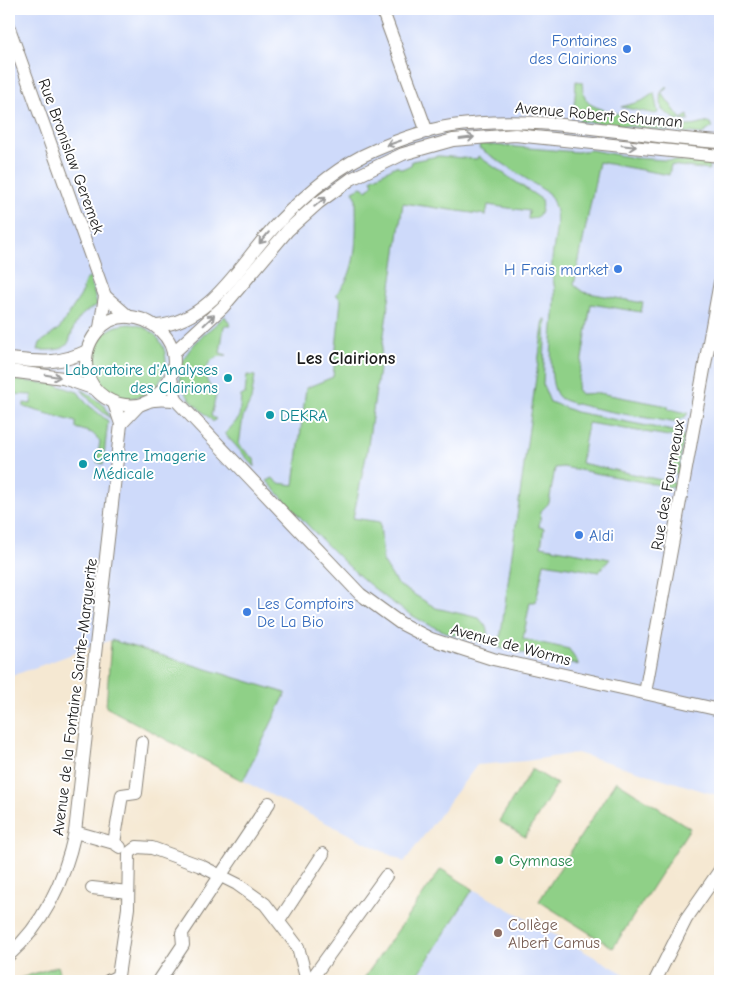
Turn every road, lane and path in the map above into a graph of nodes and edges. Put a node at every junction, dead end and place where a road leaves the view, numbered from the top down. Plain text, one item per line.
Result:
1 (382, 9) edge
2 (9, 28) edge
3 (427, 132) junction
4 (720, 142) edge
5 (720, 156) edge
6 (720, 282) edge
7 (105, 296) junction
8 (128, 317) junction
9 (157, 326) junction
10 (100, 328) junction
11 (87, 351) junction
12 (173, 353) junction
13 (9, 359) edge
14 (9, 371) edge
15 (171, 378) junction
16 (95, 389) junction
17 (152, 400) junction
18 (176, 400) junction
19 (114, 403) junction
20 (139, 405) junction
21 (121, 424) junction
22 (645, 693) junction
23 (720, 710) edge
24 (142, 742) dead end
25 (269, 803) dead end
26 (75, 832) junction
27 (114, 843) junction
28 (129, 853) junction
29 (324, 854) dead end
30 (720, 870) edge
31 (219, 875) junction
32 (386, 876) dead end
33 (92, 888) dead end
34 (128, 892) junction
35 (279, 921) junction
36 (9, 955) edge
37 (115, 980) edge
38 (159, 981) edge
39 (308, 981) edge
40 (655, 981) edge

1 - 3 street
2 - 7 street, Rue Bronislaw Geremek
3 - 4 street, Avenue Robert Schuman
3 -> 9 street, Avenue Robert Schuman
12 -> 5 street, Avenue Robert Schuman
6 - 22 street, Rue des Fourneaux
7 - 8 street, Rue Bronislaw Geremek
7 - 10 street, Rue Bronislaw Geremek
8 - 9 street
8 - 10 street
9 - 12 street
10 - 11 street
11 - 13 street
11 - 16 street
12 - 15 street
14 -> 16 street
15 - 17 street
15 - 18 street
16 - 19 street
17 - 18 street
17 - 20 street
18 - 22 street, Avenue de Worms
19 - 20 street
19 - 21 street, Avenue de la Fontaine Sainte-Marguerite
20 - 21 street
21 - 26 street, Avenue de la Fontaine Sainte-Marguerite
22 - 23 street, Avenue de Worms
24 - 27 street
25 - 31 street
26 - 27 street
26 - 36 street, Avenue de la Fontaine Sainte-Marguerite
27 - 28 street
28 - 31 street
28 - 34 street
29 - 35 street
30 - 40 street
31 - 35 street
31 - 38 street
32 - 39 street
33 - 34 street
34 - 37 street
35 - 39 street

